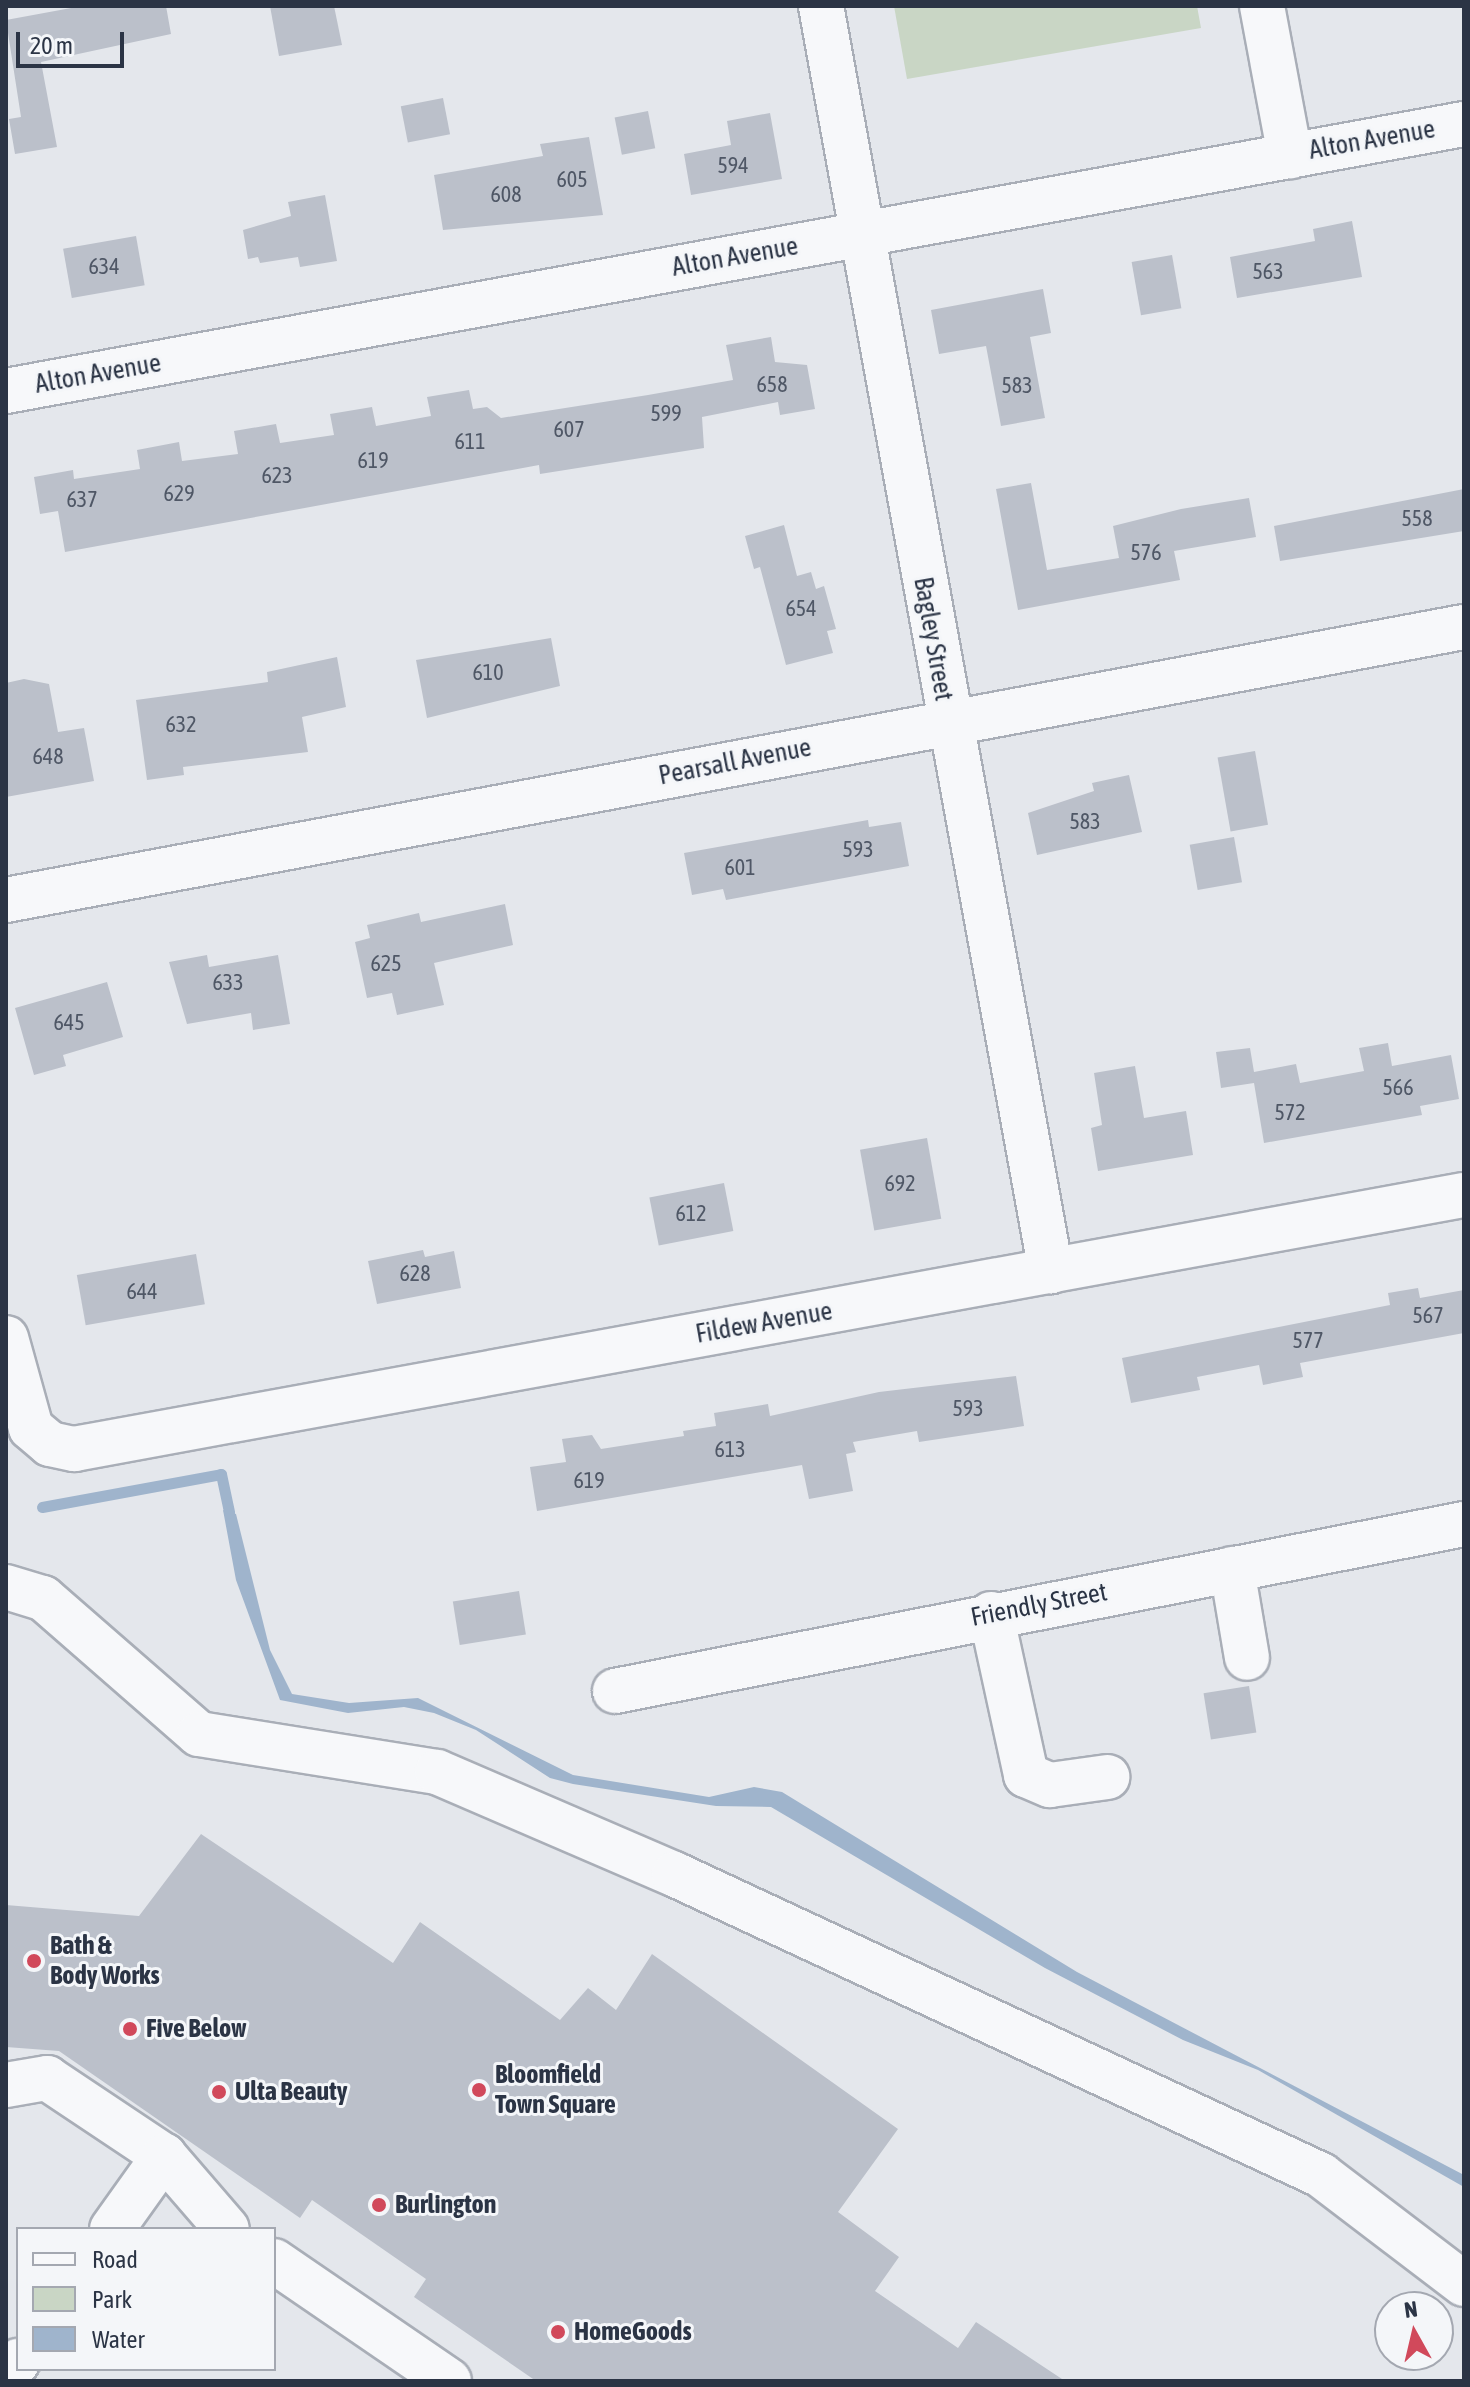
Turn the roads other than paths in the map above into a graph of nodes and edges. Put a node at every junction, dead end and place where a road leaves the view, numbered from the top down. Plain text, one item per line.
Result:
1 (821, 6) edge
2 (1262, 6) edge
3 (1464, 124) edge
4 (1290, 156) junction
5 (861, 234) junction
6 (6, 391) edge
7 (1464, 627) edge
8 (949, 722) junction
9 (6, 900) edge
10 (1464, 1195) edge
11 (1051, 1271) junction
12 (6, 1338) edge
13 (1464, 1524) edge
14 (1232, 1569) junction
15 (6, 1587) edge
16 (991, 1614) junction
17 (1247, 1658) dead end
18 (615, 1691) dead end
19 (1107, 1777) dead end
20 (6, 2085) edge
21 (164, 2156) junction
22 (113, 2227) edge
23 (225, 2227) edge
24 (276, 2262) edge
25 (1464, 2284) edge
26 (449, 2381) edge

1 - 5 street, Bagley Street
2 - 4 street
3 - 4 street, Alton Avenue
4 - 5 street, Alton Avenue
5 - 6 street, Alton Avenue
5 - 8 street, Bagley Street
7 - 8 street, Pearsall Avenue
8 - 9 street, Pearsall Avenue
8 - 11 street, Bagley Street
10 - 11 street, Fildew Avenue
11 - 12 street, Fildew Avenue
13 - 14 street, Friendly Street
14 - 16 street, Friendly Street
14 - 17 street
15 - 25 street
16 - 18 street, Friendly Street
16 - 19 street
20 - 21 street
21 - 22 street
21 - 23 street
24 - 26 street

